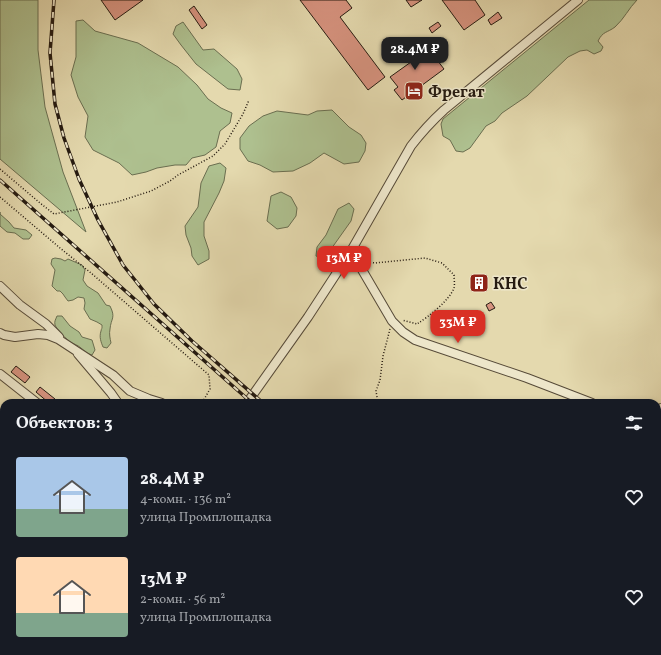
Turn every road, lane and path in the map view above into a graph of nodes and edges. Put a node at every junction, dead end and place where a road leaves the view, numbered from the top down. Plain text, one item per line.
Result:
1 (578, 0) edge
2 (249, 100) dead end
3 (0, 169) edge
4 (0, 196) edge
5 (351, 251) junction
6 (357, 260) junction
7 (0, 286) edge
8 (395, 319) junction
9 (0, 333) edge
10 (70, 346) junction
11 (0, 374) edge
12 (32, 399) edge
13 (115, 399) edge
14 (147, 399) edge
15 (204, 399) edge
16 (250, 399) edge
17 (377, 399) edge
18 (582, 399) edge

1 - 5 street
2 - 3 path
4 - 15 path
5 - 6 street
5 - 16 street
6 - 8 street
6 - 8 path
7 - 10 street
8 - 17 path
8 - 18 street
9 - 10 street
10 - 13 street
10 - 14 street
11 - 12 street

